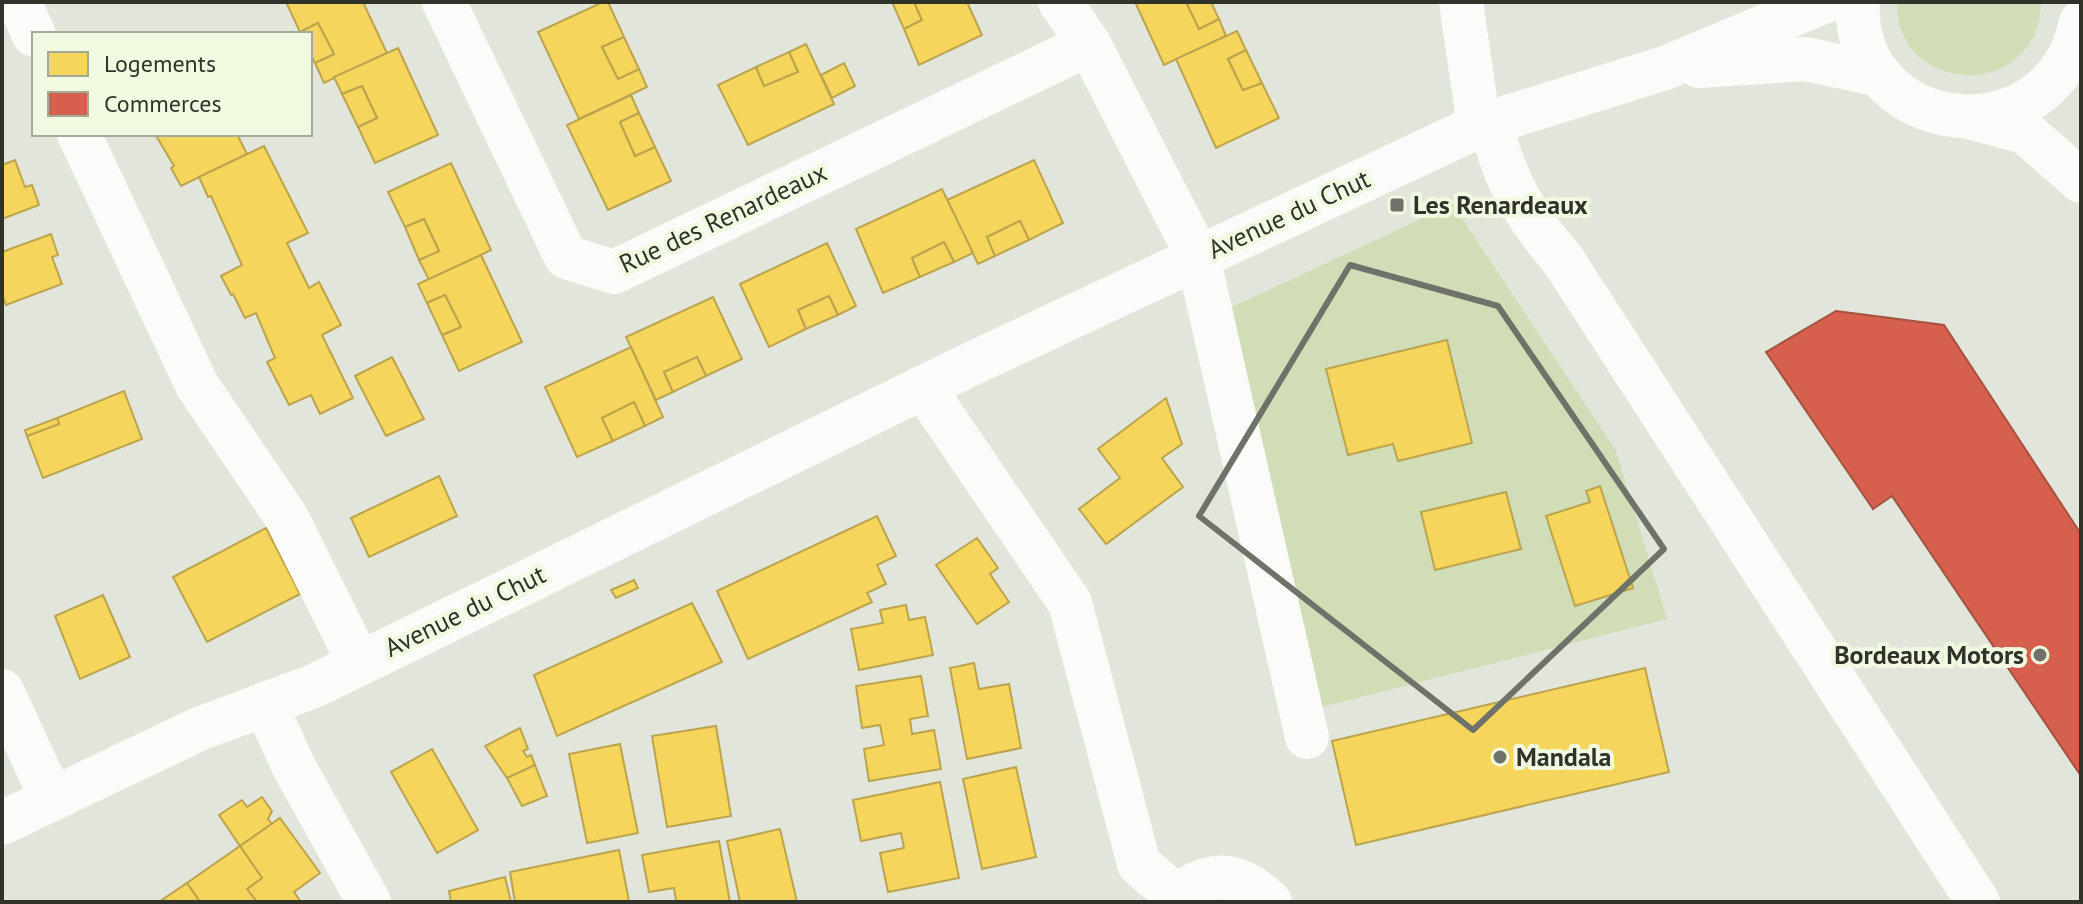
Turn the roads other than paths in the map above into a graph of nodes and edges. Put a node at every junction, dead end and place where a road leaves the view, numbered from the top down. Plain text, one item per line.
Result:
1 (19, 2) edge
2 (444, 2) edge
3 (1060, 2) edge
4 (1461, 2) edge
5 (1823, 2) edge
6 (1858, 2) edge
7 (33, 32) edge
8 (2079, 32) edge
9 (1089, 44) junction
10 (1665, 68) junction
11 (1880, 75) junction
12 (2081, 99) edge
13 (1972, 118) junction
14 (1484, 125) junction
15 (80, 136) edge
16 (2081, 181) edge
17 (1198, 257) junction
18 (923, 387) junction
19 (359, 663) junction
20 (2, 691) edge
21 (265, 704) junction
22 (1307, 737) dead end
23 (52, 799) junction
24 (2, 823) edge
25 (1173, 899) edge
26 (369, 902) edge
27 (1270, 902) edge
28 (1978, 902) edge

1 - 7 street
2 - 9 street, Rue des Renardeaux
3 - 9 street
4 - 14 street
5 - 10 street, Avenue du Chut
6 - 11 street
8 - 12 street
8 - 13 street
9 - 17 street
10 - 11 street, Avenue du Chut
10 - 14 street, Avenue du Chut
11 - 13 street
13 - 16 street
14 - 17 street, Avenue du Chut
14 - 28 street
15 - 19 street
17 - 18 street, Avenue du Chut
17 - 22 street
18 - 19 street, Avenue du Chut
18 - 25 street
19 - 21 street, Avenue du Chut
20 - 23 street
21 - 23 street, Avenue du Chut
21 - 26 street
23 - 24 street, Avenue du Chut
25 - 27 street

